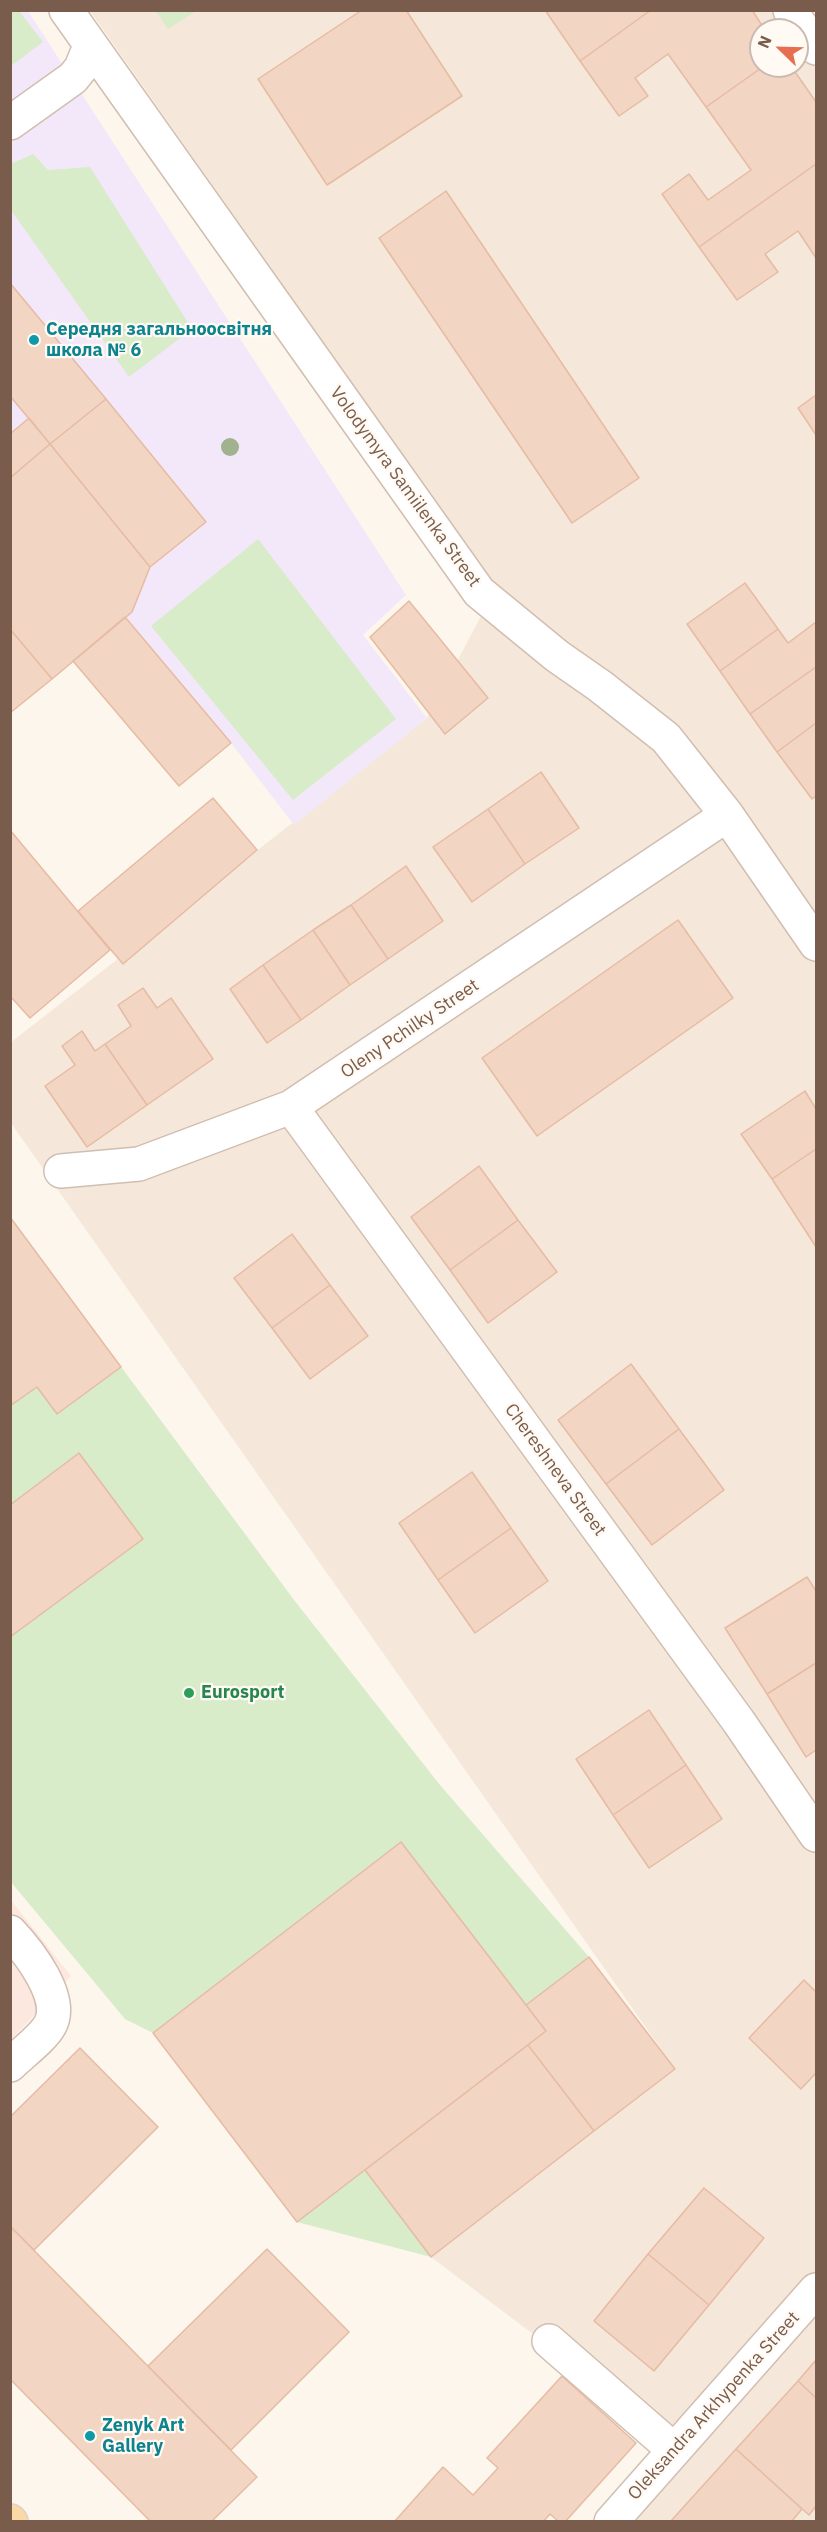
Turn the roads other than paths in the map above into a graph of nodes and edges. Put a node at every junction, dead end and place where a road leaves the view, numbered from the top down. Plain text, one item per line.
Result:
1 (66, 10) edge
2 (790, 10) edge
3 (90, 46) junction
4 (816, 48) edge
5 (10, 123) edge
6 (727, 815) junction
7 (816, 944) edge
8 (291, 1107) junction
9 (61, 1171) dead end
10 (816, 1835) edge
11 (10, 1932) edge
12 (10, 2065) edge
13 (816, 2290) edge
14 (549, 2342) dead end
15 (674, 2450) junction
16 (611, 2522) edge

1 - 3 street, Volodymyra Samiilenka Street
2 - 4 street
3 - 5 street
3 - 6 street, Volodymyra Samiilenka Street
6 - 7 street, Volodymyra Samiilenka Street
6 - 8 street, Oleny Pchilky Street
8 - 9 street, Oleny Pchilky Street
8 - 10 street, Chereshneva Street
11 - 12 street
13 - 15 street, Oleksandra Arkhypenka Street
14 - 15 street
15 - 16 street, Oleksandra Arkhypenka Street

